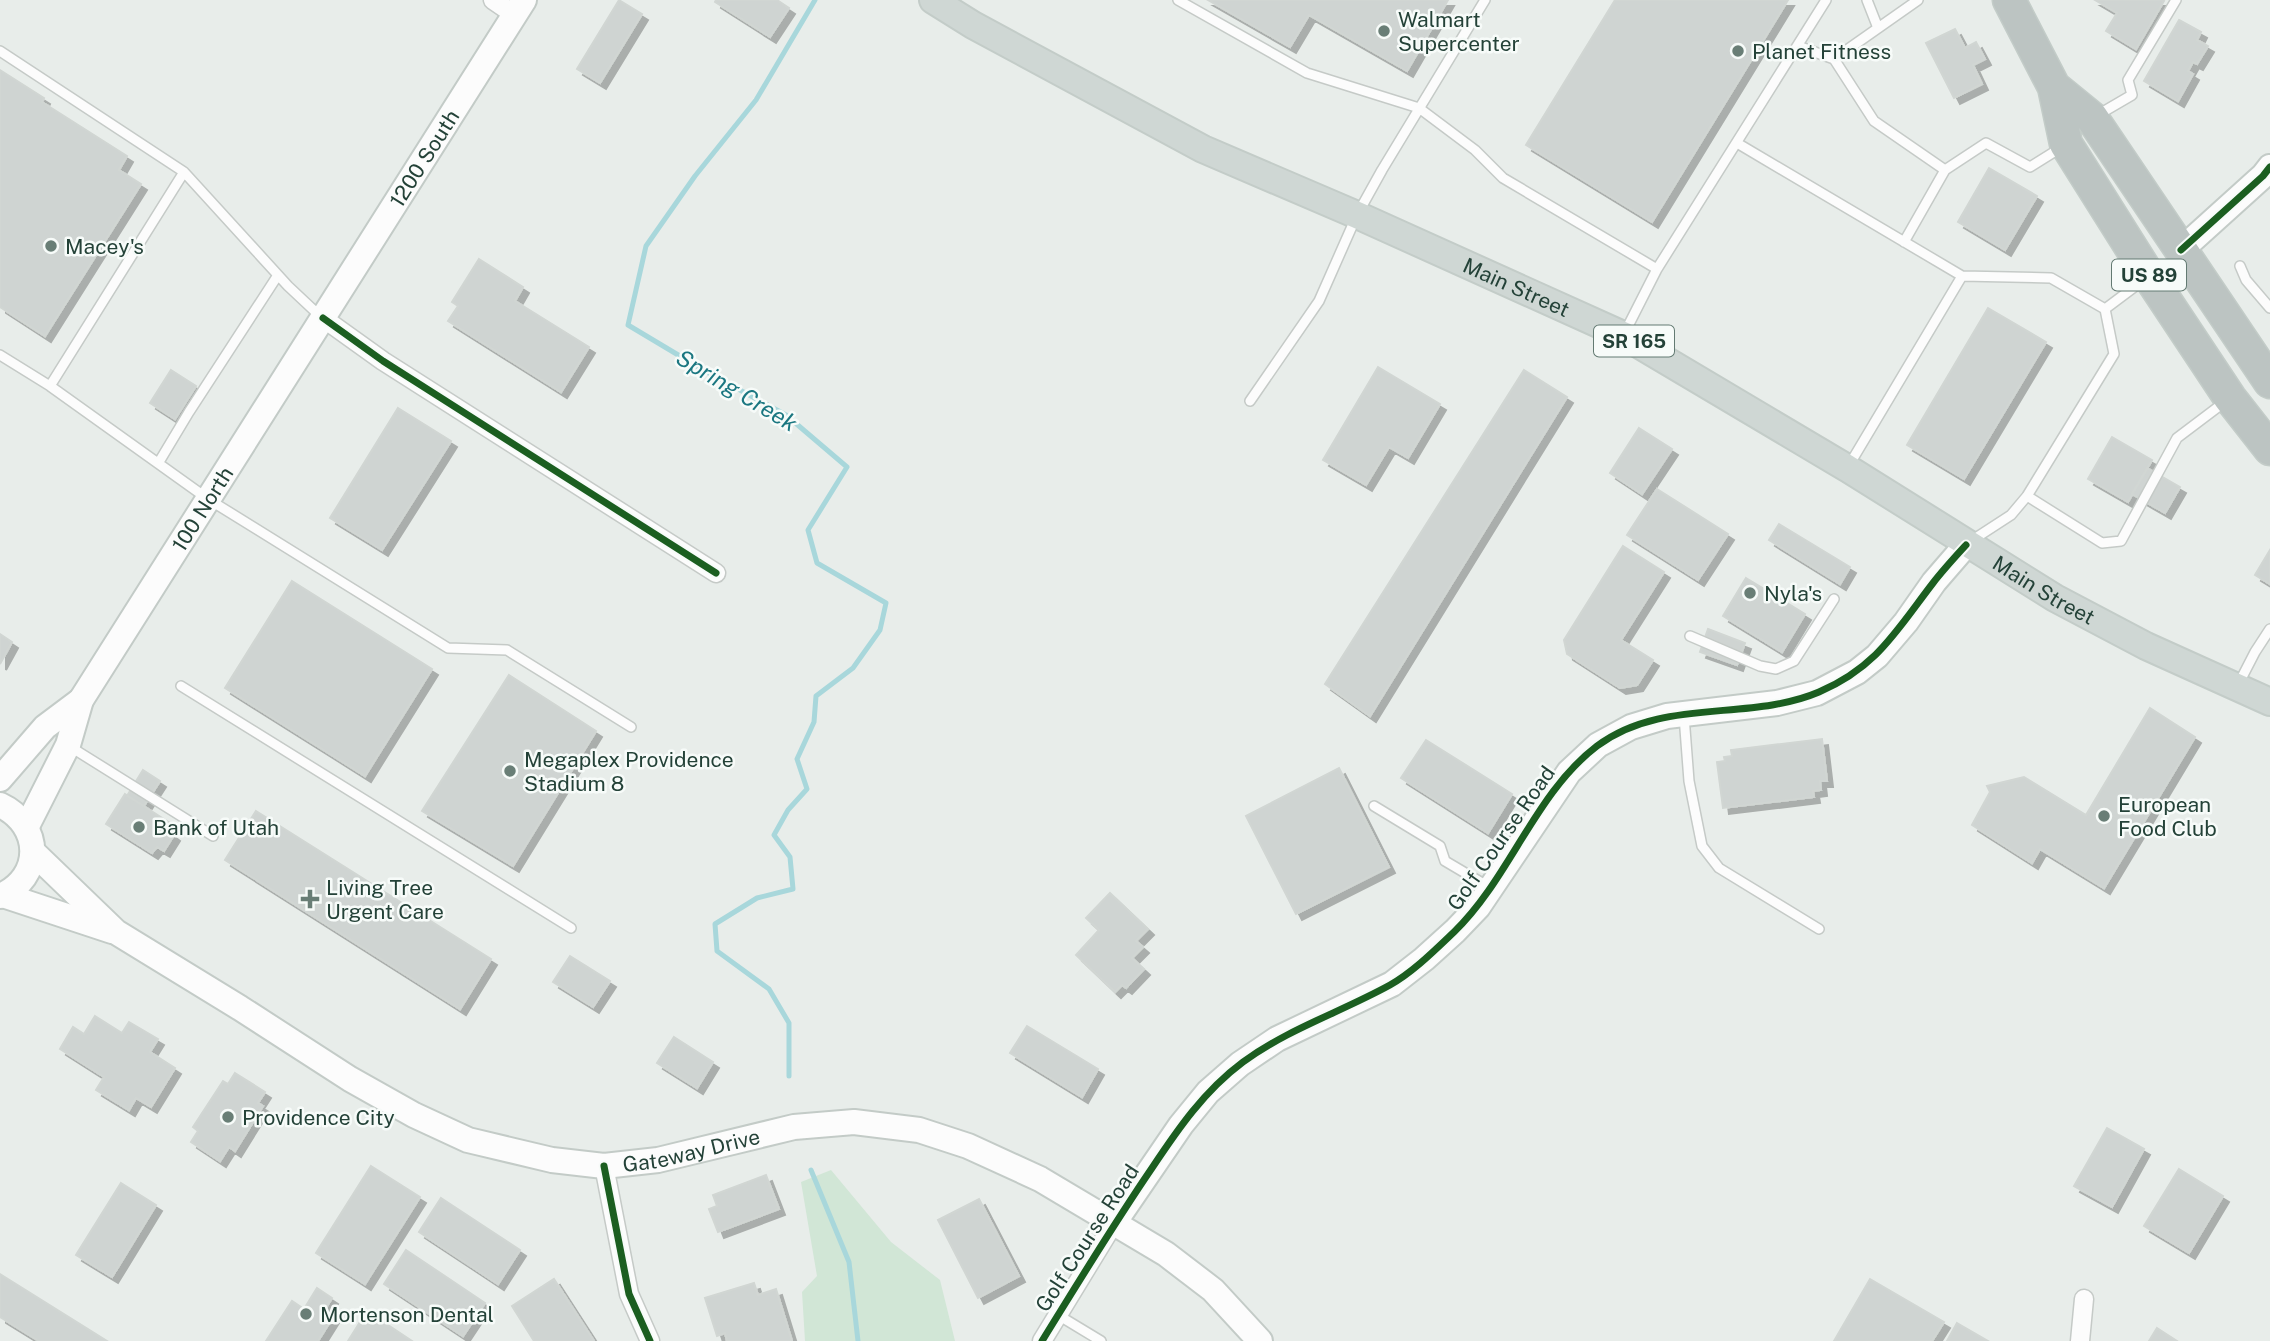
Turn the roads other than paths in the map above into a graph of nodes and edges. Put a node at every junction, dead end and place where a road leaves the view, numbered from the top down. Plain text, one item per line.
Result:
1 (493, 0) edge
2 (933, 0) edge
3 (1178, 0) edge
4 (1485, 0) edge
5 (1826, 0) edge
6 (1867, 0) edge
7 (1918, 0) edge
8 (2176, 0) edge
9 (2015, 2) edge
10 (519, 7) edge
11 (1878, 28) junction
12 (1798, 46) junction
13 (0, 51) edge
14 (1833, 59) junction
15 (2053, 87) junction
16 (1419, 108) junction
17 (2092, 118) junction
18 (1737, 143) junction
19 (2066, 144) junction
20 (2270, 167) edge
21 (1945, 170) junction
22 (184, 172) junction
23 (1357, 215) junction
24 (1904, 242) junction
25 (2181, 250) junction
26 (2240, 266) dead end
27 (1657, 268) junction
28 (278, 275) junction
29 (1962, 276) junction
30 (2149, 276) junction
31 (2270, 308) edge
32 (2105, 309) junction
33 (323, 318) junction
34 (1623, 335) junction
35 (0, 355) edge
36 (2270, 382) edge
37 (50, 386) junction
38 (2230, 398) junction
39 (1250, 401) dead end
40 (2270, 449) edge
41 (159, 462) junction
42 (1847, 468) junction
43 (2027, 496) junction
44 (208, 499) junction
45 (1966, 545) junction
46 (716, 573) dead end
47 (1833, 599) dead end
48 (2270, 629) edge
49 (1690, 636) dead end
50 (181, 686) dead end
51 (2237, 688) junction
52 (81, 700) junction
53 (2270, 702) edge
54 (1684, 715) junction
55 (631, 727) dead end
56 (68, 745) junction
57 (0, 779) edge
58 (0, 805) edge
59 (1374, 806) dead end
60 (27, 826) junction
61 (213, 836) dead end
62 (33, 852) junction
63 (1490, 888) junction
64 (1, 896) edge
65 (571, 928) dead end
66 (1819, 929) dead end
67 (116, 932) junction
68 (604, 1166) junction
69 (1114, 1223) junction
70 (2084, 1299) dead end
71 (1058, 1315) junction
72 (650, 1341) edge
73 (1042, 1341) edge
74 (1101, 1341) edge
75 (1260, 1341) edge
76 (2080, 1341) edge

1 - 10 street
2 - 23 main road, Main Street / SR 165
3 - 16 lane
4 - 16 lane
5 - 12 lane
6 - 11 lane
7 - 11 lane
8 - 17 lane
9 - 15 highway, US 89
10 - 33 main road, 1200 South
11 - 14 lane
12 - 14 lane
12 - 18 lane
13 - 22 lane
14 - 21 lane
15 - 17 highway, US 89
15 - 19 highway, US 89
16 - 23 lane
16 - 27 lane
17 - 25 highway, US 89
18 - 24 lane
18 - 27 lane
19 - 21 lane
19 - 30 highway, US 89
20 - 25 main road
21 - 24 lane
22 - 28 lane
22 - 37 lane
23 - 34 main road, Main Street / SR 165
23 - 39 lane
24 - 29 lane
25 - 36 highway, US 89
26 - 31 lane
27 - 34 lane
28 - 33 lane
28 - 41 lane
29 - 32 lane
29 - 42 lane
30 - 32 lane
30 - 38 highway, US 89
32 - 43 lane
33 - 44 main road, 100 North
33 - 46 street
34 - 42 main road, Main Street / SR 165
35 - 37 lane
37 - 41 lane
38 - 40 highway, US 89
38 - 43 lane
41 - 44 lane
42 - 45 main road, Main Street / SR 165
43 - 45 lane
44 - 52 main road, 100 North
44 - 55 lane
45 - 51 main road, Main Street / SR 165
45 - 54 main road, Golf Course Road
47 - 49 lane
48 - 51 lane
50 - 65 lane
51 - 53 main road, Main Street / SR 165
52 - 56 main road, 100 North
52 - 57 main road, 100 North
54 - 63 main road, Golf Course Road
54 - 66 lane
56 - 60 main road, 100 North
56 - 61 lane
58 - 60 main road
59 - 63 lane
60 - 62 main road
62 - 64 main road
62 - 67 main road, Gateway Drive
63 - 69 main road, Golf Course Road
64 - 67 main road, Gateway Drive
67 - 68 main road, Gateway Drive
68 - 69 main road, Gateway Drive
68 - 72 street
69 - 71 street, Golf Course Road
69 - 75 main road, Gateway Drive
70 - 76 street
71 - 73 street, Golf Course Road
71 - 74 lane

